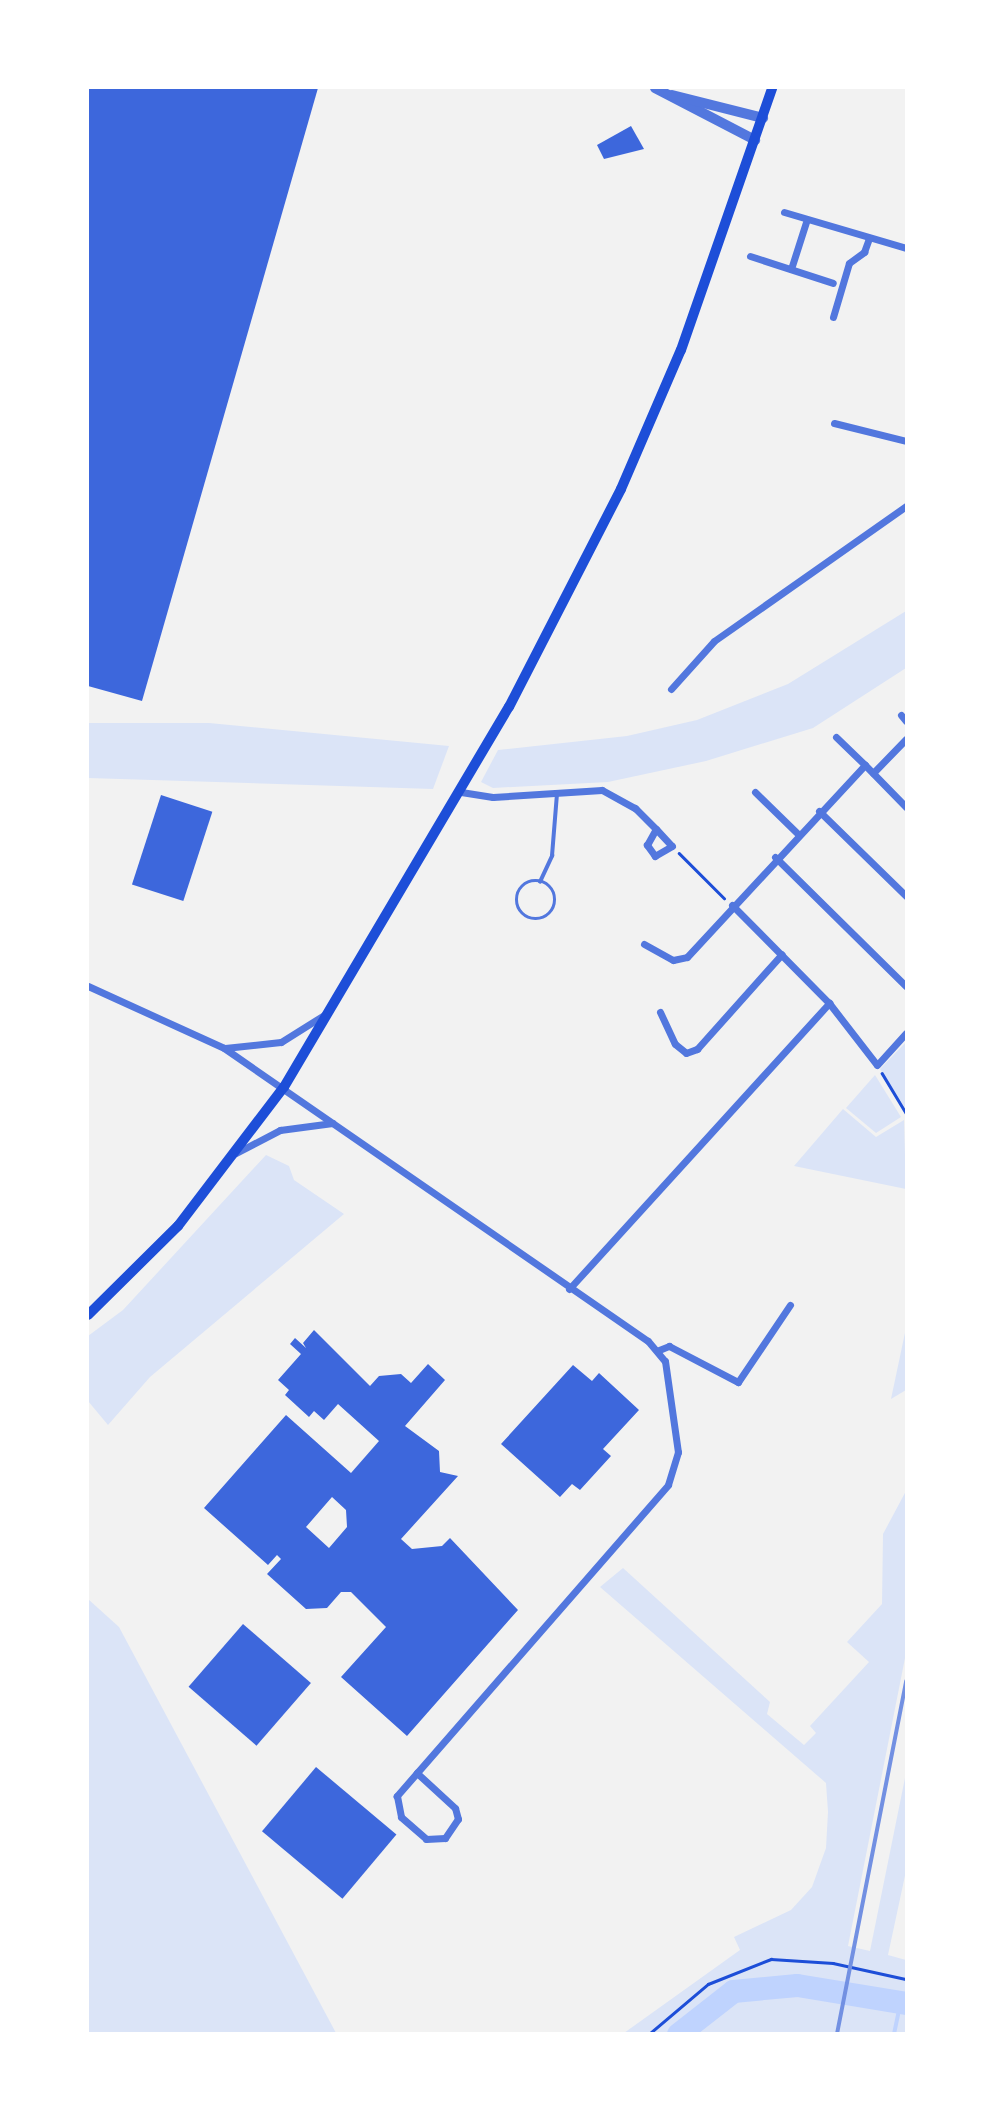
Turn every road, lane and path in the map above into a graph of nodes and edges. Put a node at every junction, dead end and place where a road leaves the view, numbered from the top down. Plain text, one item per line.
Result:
1 (655, 88) edge
2 (772, 88) edge
3 (671, 95) junction
4 (763, 118) junction
5 (755, 140) junction
6 (784, 212) dead end
7 (807, 219) junction
8 (869, 238) junction
9 (906, 248) edge
10 (750, 256) dead end
11 (791, 269) junction
12 (833, 283) dead end
13 (833, 317) dead end
14 (834, 423) dead end
15 (906, 441) edge
16 (906, 506) edge
17 (671, 689) dead end
18 (836, 737) dead end
19 (906, 739) edge
20 (865, 765) junction
21 (873, 773) junction
22 (461, 792) junction
23 (557, 792) junction
24 (755, 792) dead end
25 (906, 807) edge
26 (819, 811) junction
27 (656, 829) junction
28 (797, 833) junction
29 (671, 846) junction
30 (775, 858) junction
31 (540, 882) junction
32 (906, 896) edge
33 (732, 905) junction
34 (644, 944) dead end
35 (782, 954) junction
36 (88, 986) edge
37 (906, 986) edge
38 (829, 1003) junction
39 (333, 1008) junction
40 (660, 1012) dead end
41 (906, 1033) edge
42 (224, 1048) junction
43 (877, 1065) junction
44 (284, 1087) junction
45 (906, 1113) edge
46 (334, 1123) junction
47 (236, 1153) junction
48 (569, 1289) junction
49 (789, 1306) dead end
50 (88, 1315) edge
51 (659, 1350) junction
52 (417, 1773) junction
53 (906, 1979) edge
54 (649, 2034) edge

1 - 3 street
2 - 4 main road
3 - 4 street
3 - 5 street
4 - 5 main road
5 - 22 main road
6 - 7 street
7 - 8 street
7 - 11 street
8 - 9 street
8 - 13 street
10 - 11 street
11 - 12 street
14 - 15 street
16 - 17 street
18 - 20 street
19 - 21 street
20 - 21 street
20 - 26 street
21 - 25 street
22 - 23 street
22 - 39 main road
23 - 27 street
23 - 31 lane
24 - 28 street
26 - 28 street
26 - 32 street
27 - 29 street
27 - 29 street
28 - 30 street
29 - 33 path
30 - 33 street
30 - 37 street
31 - 31 lane
33 - 34 street
33 - 35 street
35 - 38 street
35 - 40 street
36 - 42 street
38 - 43 street
38 - 48 street
39 - 42 street
39 - 44 main road
41 - 43 street
42 - 44 street
43 - 45 path
44 - 46 street
44 - 47 main road
46 - 47 street
46 - 48 street
47 - 50 main road
48 - 51 street
49 - 51 street
51 - 52 street
52 - 52 street
53 - 54 path

